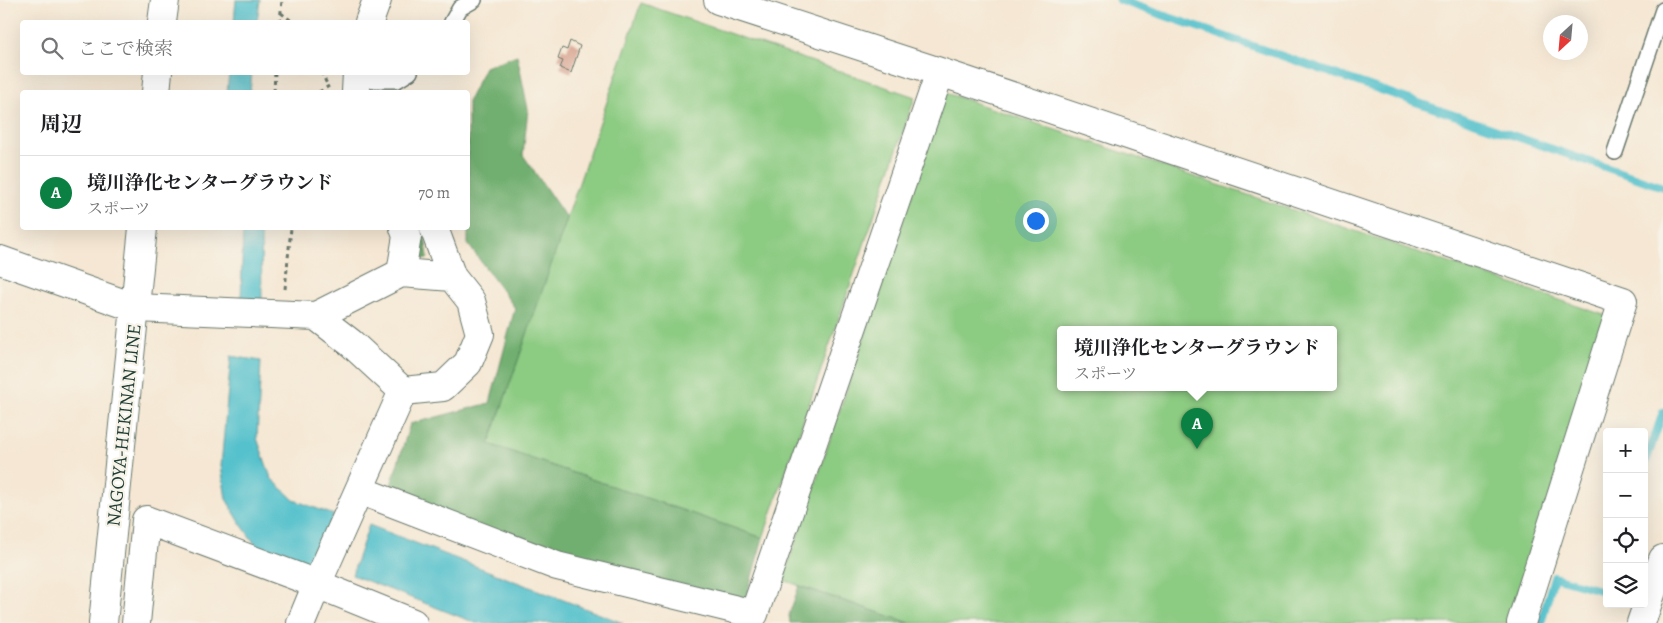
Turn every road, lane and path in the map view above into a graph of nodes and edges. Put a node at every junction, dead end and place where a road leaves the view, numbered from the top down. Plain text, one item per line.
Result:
1 (164, 0) edge
2 (282, 0) edge
3 (377, 0) edge
4 (474, 0) edge
5 (718, 0) edge
6 (1663, 10) edge
7 (281, 13) junction
8 (162, 20) edge
9 (280, 20) edge
10 (290, 20) edge
11 (370, 20) edge
12 (453, 20) edge
13 (940, 72) junction
14 (158, 75) edge
15 (275, 75) edge
16 (323, 75) edge
17 (405, 75) edge
18 (357, 82) edge
19 (328, 86) dead end
20 (156, 90) edge
21 (274, 90) edge
22 (1615, 152) dead end
23 (143, 230) edge
24 (291, 230) edge
25 (405, 230) edge
26 (435, 230) edge
27 (0, 260) edge
28 (401, 273) junction
29 (452, 276) junction
30 (136, 308) junction
31 (282, 315) junction
32 (316, 316) junction
33 (403, 391) junction
34 (359, 490) junction
35 (1663, 559) edge
36 (317, 584) junction
37 (763, 618) edge
38 (103, 623) edge
39 (136, 623) edge
40 (301, 623) edge
41 (413, 623) edge
42 (1520, 623) edge
43 (1642, 623) edge

1 - 8 street
2 - 7 path
3 - 11 street
4 - 12 lane
5 - 13 street
6 - 22 lane
7 - 9 path
7 - 10 path
13 - 37 street
13 - 42 street
14 - 20 street
15 - 21 path
16 - 19 path
17 - 18 lane
23 - 30 street, NAGOYA-HEKINAN LINE
24 - 31 path
25 - 28 street
26 - 29 street
27 - 30 street
28 - 29 street
28 - 32 street
29 - 33 street
30 - 31 street
30 - 38 street, NAGOYA-HEKINAN LINE
31 - 32 street
32 - 33 street
33 - 34 street
34 - 36 street
34 - 37 street
35 - 43 street
36 - 39 street
36 - 40 street
36 - 41 street

